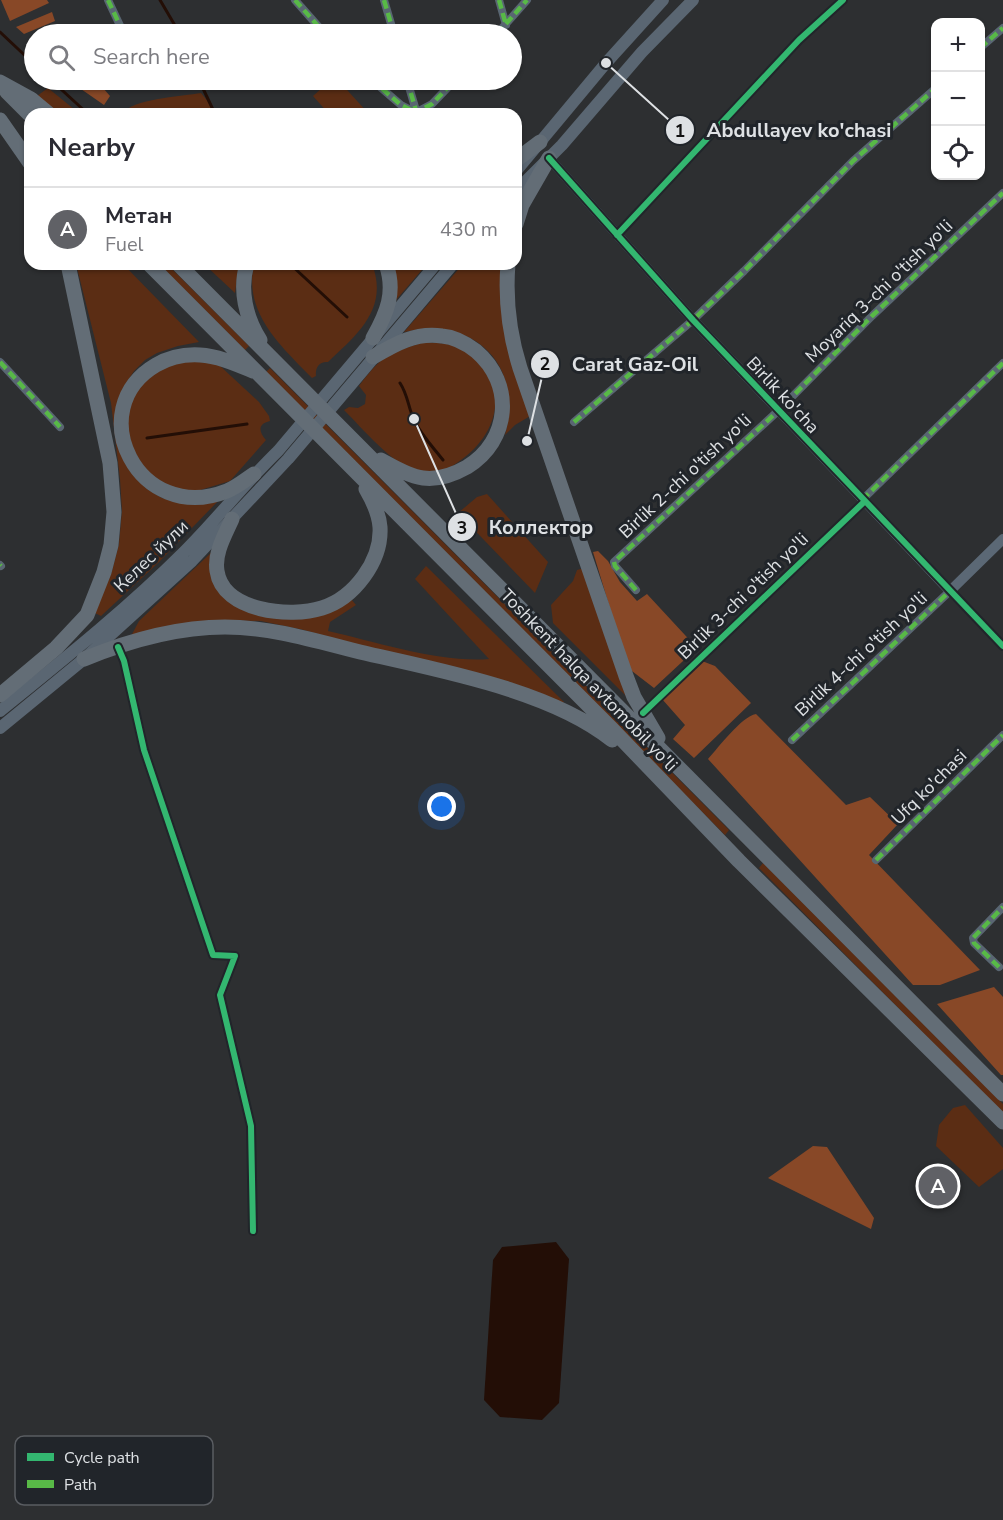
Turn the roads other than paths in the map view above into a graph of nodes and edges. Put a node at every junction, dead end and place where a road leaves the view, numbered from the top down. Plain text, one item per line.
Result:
1 (108, 0) edge
2 (295, 0) edge
3 (384, 0) edge
4 (499, 0) edge
5 (527, 0) edge
6 (663, 0) edge
7 (693, 0) edge
8 (843, 0) edge
9 (119, 24) edge
10 (316, 24) edge
11 (391, 24) edge
12 (506, 24) edge
13 (507, 24) edge
14 (1003, 28) edge
15 (985, 44) edge
16 (0, 84) edge
17 (384, 90) edge
18 (410, 90) edge
19 (445, 90) edge
20 (931, 92) edge
21 (42, 108) edge
22 (406, 108) edge
23 (414, 108) edge
24 (426, 108) edge
25 (24, 109) edge
26 (0, 114) edge
27 (0, 120) edge
28 (24, 138) edge
29 (540, 142) junction
30 (24, 154) edge
31 (522, 156) edge
32 (549, 158) junction
33 (522, 164) edge
34 (522, 185) edge
35 (1003, 194) edge
36 (522, 204) edge
37 (617, 235) junction
38 (69, 270) edge
39 (155, 270) edge
40 (184, 270) edge
41 (246, 270) edge
42 (387, 270) edge
43 (431, 270) edge
44 (448, 270) edge
45 (508, 270) edge
46 (693, 320) junction
47 (373, 338) junction
48 (374, 357) junction
49 (271, 358) junction
50 (0, 362) edge
51 (1003, 363) edge
52 (258, 374) junction
53 (778, 411) junction
54 (574, 422) dead end
55 (60, 427) dead end
56 (367, 454) junction
57 (355, 471) junction
58 (254, 474) junction
59 (863, 501) junction
60 (232, 519) junction
61 (1003, 539) edge
62 (636, 590) dead end
63 (950, 591) junction
64 (1003, 646) edge
65 (118, 647) junction
66 (81, 661) junction
67 (0, 694) edge
68 (0, 711) edge
69 (643, 713) junction
70 (0, 728) edge
71 (1003, 735) edge
72 (792, 740) dead end
73 (670, 759) junction
74 (648, 769) junction
75 (756, 844) junction
76 (876, 860) dead end
77 (739, 861) junction
78 (1003, 907) edge
79 (999, 967) dead end
80 (1003, 1094) edge
81 (1003, 1122) edge
82 (252, 1231) dead end

1 - 9 street
2 - 10 street
3 - 11 street
4 - 12 street
5 - 13 street
6 - 29 main road
7 - 32 main road
8 - 37 street
14 - 15 street
16 - 21 highway
16 - 25 highway
17 - 22 street
18 - 23 street
19 - 24 street
20 - 46 street
26 - 28 highway
27 - 30 highway
29 - 31 highway
29 - 33 main road
32 - 34 main road
32 - 36 highway
32 - 37 street, Birlik ko'cha
35 - 53 street, Moyariq 3-chi o'tish yo'li
37 - 46 street, Birlik ko'cha
38 - 67 highway
39 - 52 highway, Toshkent halqa avtomobil yo'li
40 - 49 highway, Toshkent halqa avtomobil yo'li
41 - 49 highway
42 - 47 highway
43 - 47 main road
44 - 48 main road
45 - 69 highway
46 - 53 street, Birlik ko'cha
46 - 54 street
47 - 58 main road, Келес йули
48 - 56 highway
48 - 60 main road, Келес йули
49 - 56 highway, Toshkent halqa avtomobil yo'li
50 - 55 street
51 - 59 street, Birlik 3-chi o'tish yo'li
52 - 57 highway, Toshkent halqa avtomobil yo'li
52 - 58 highway
53 - 59 street, Birlik ko'cha
53 - 62 street, Birlik 2-chi o'tish yo'li
56 - 73 highway, Toshkent halqa avtomobil yo'li
57 - 60 highway
57 - 74 highway, Toshkent halqa avtomobil yo'li
58 - 68 main road, Келес йули
59 - 63 street, Birlik ko'cha
59 - 69 street, Birlik 3-chi o'tish yo'li
60 - 66 main road, Келес йули
61 - 63 street
63 - 64 street, Birlik ko'cha
63 - 72 street, Birlik 4-chi o'tish yo'li
65 - 66 highway
65 - 74 highway
65 - 82 street
66 - 70 main road, Келес йули
69 - 73 highway
71 - 76 street, Ufq ko'chasi
73 - 75 highway, Toshkent halqa avtomobil yo'li
74 - 77 highway, Toshkent halqa avtomobil yo'li
75 - 77 highway
75 - 80 highway, Toshkent halqa avtomobil yo'li
77 - 81 highway, Toshkent halqa avtomobil yo'li
78 - 79 street

